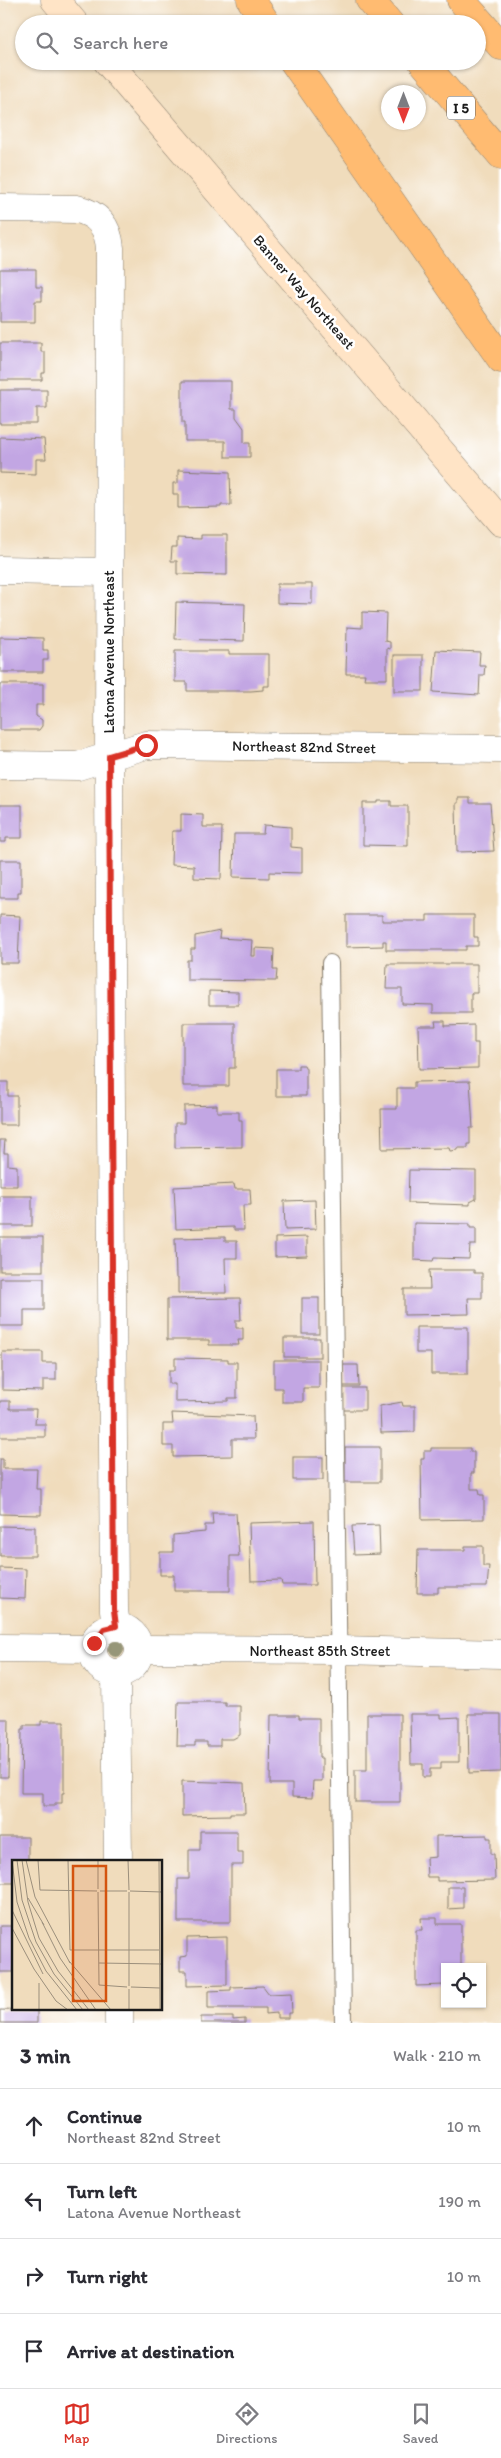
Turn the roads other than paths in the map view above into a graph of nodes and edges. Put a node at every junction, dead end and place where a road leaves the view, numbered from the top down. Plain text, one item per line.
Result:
1 (55, 0) edge
2 (251, 0) edge
3 (370, 0) edge
4 (461, 0) edge
5 (68, 15) edge
6 (262, 15) edge
7 (382, 15) edge
8 (474, 15) edge
9 (486, 29) edge
10 (501, 46) edge
11 (115, 70) edge
12 (299, 70) edge
13 (429, 70) edge
14 (501, 156) edge
15 (0, 208) edge
16 (501, 359) edge
17 (501, 522) edge
18 (0, 570) edge
19 (109, 572) junction
20 (501, 749) edge
21 (109, 756) junction
22 (0, 765) edge
23 (330, 963) dead end
24 (116, 1626) junction
25 (0, 1648) edge
26 (93, 1649) junction
27 (140, 1649) junction
28 (340, 1650) junction
29 (501, 1654) edge
30 (116, 1673) junction
31 (118, 1860) edge
32 (119, 2010) edge
33 (119, 2023) edge
34 (343, 2023) edge

1 - 5 main road
2 - 6 highway
3 - 7 highway
4 - 8 highway
9 - 10 highway
11 - 17 main road, Banner Way Northeast
12 - 16 highway
13 - 14 highway, I 5
15 - 19 street, Latona Avenue Northeast
18 - 19 street
19 - 21 street, Latona Avenue Northeast
20 - 21 street, Northeast 82nd Street
21 - 22 street, Northeast 82nd Street
21 - 24 street, Latona Avenue Northeast
23 - 28 lane
24 - 26 street
24 - 27 street
25 - 26 street
26 - 30 street
27 - 28 street, Northeast 85th Street
27 - 30 street
28 - 29 street, Northeast 85th Street
28 - 34 lane
30 - 31 street
32 - 33 street

